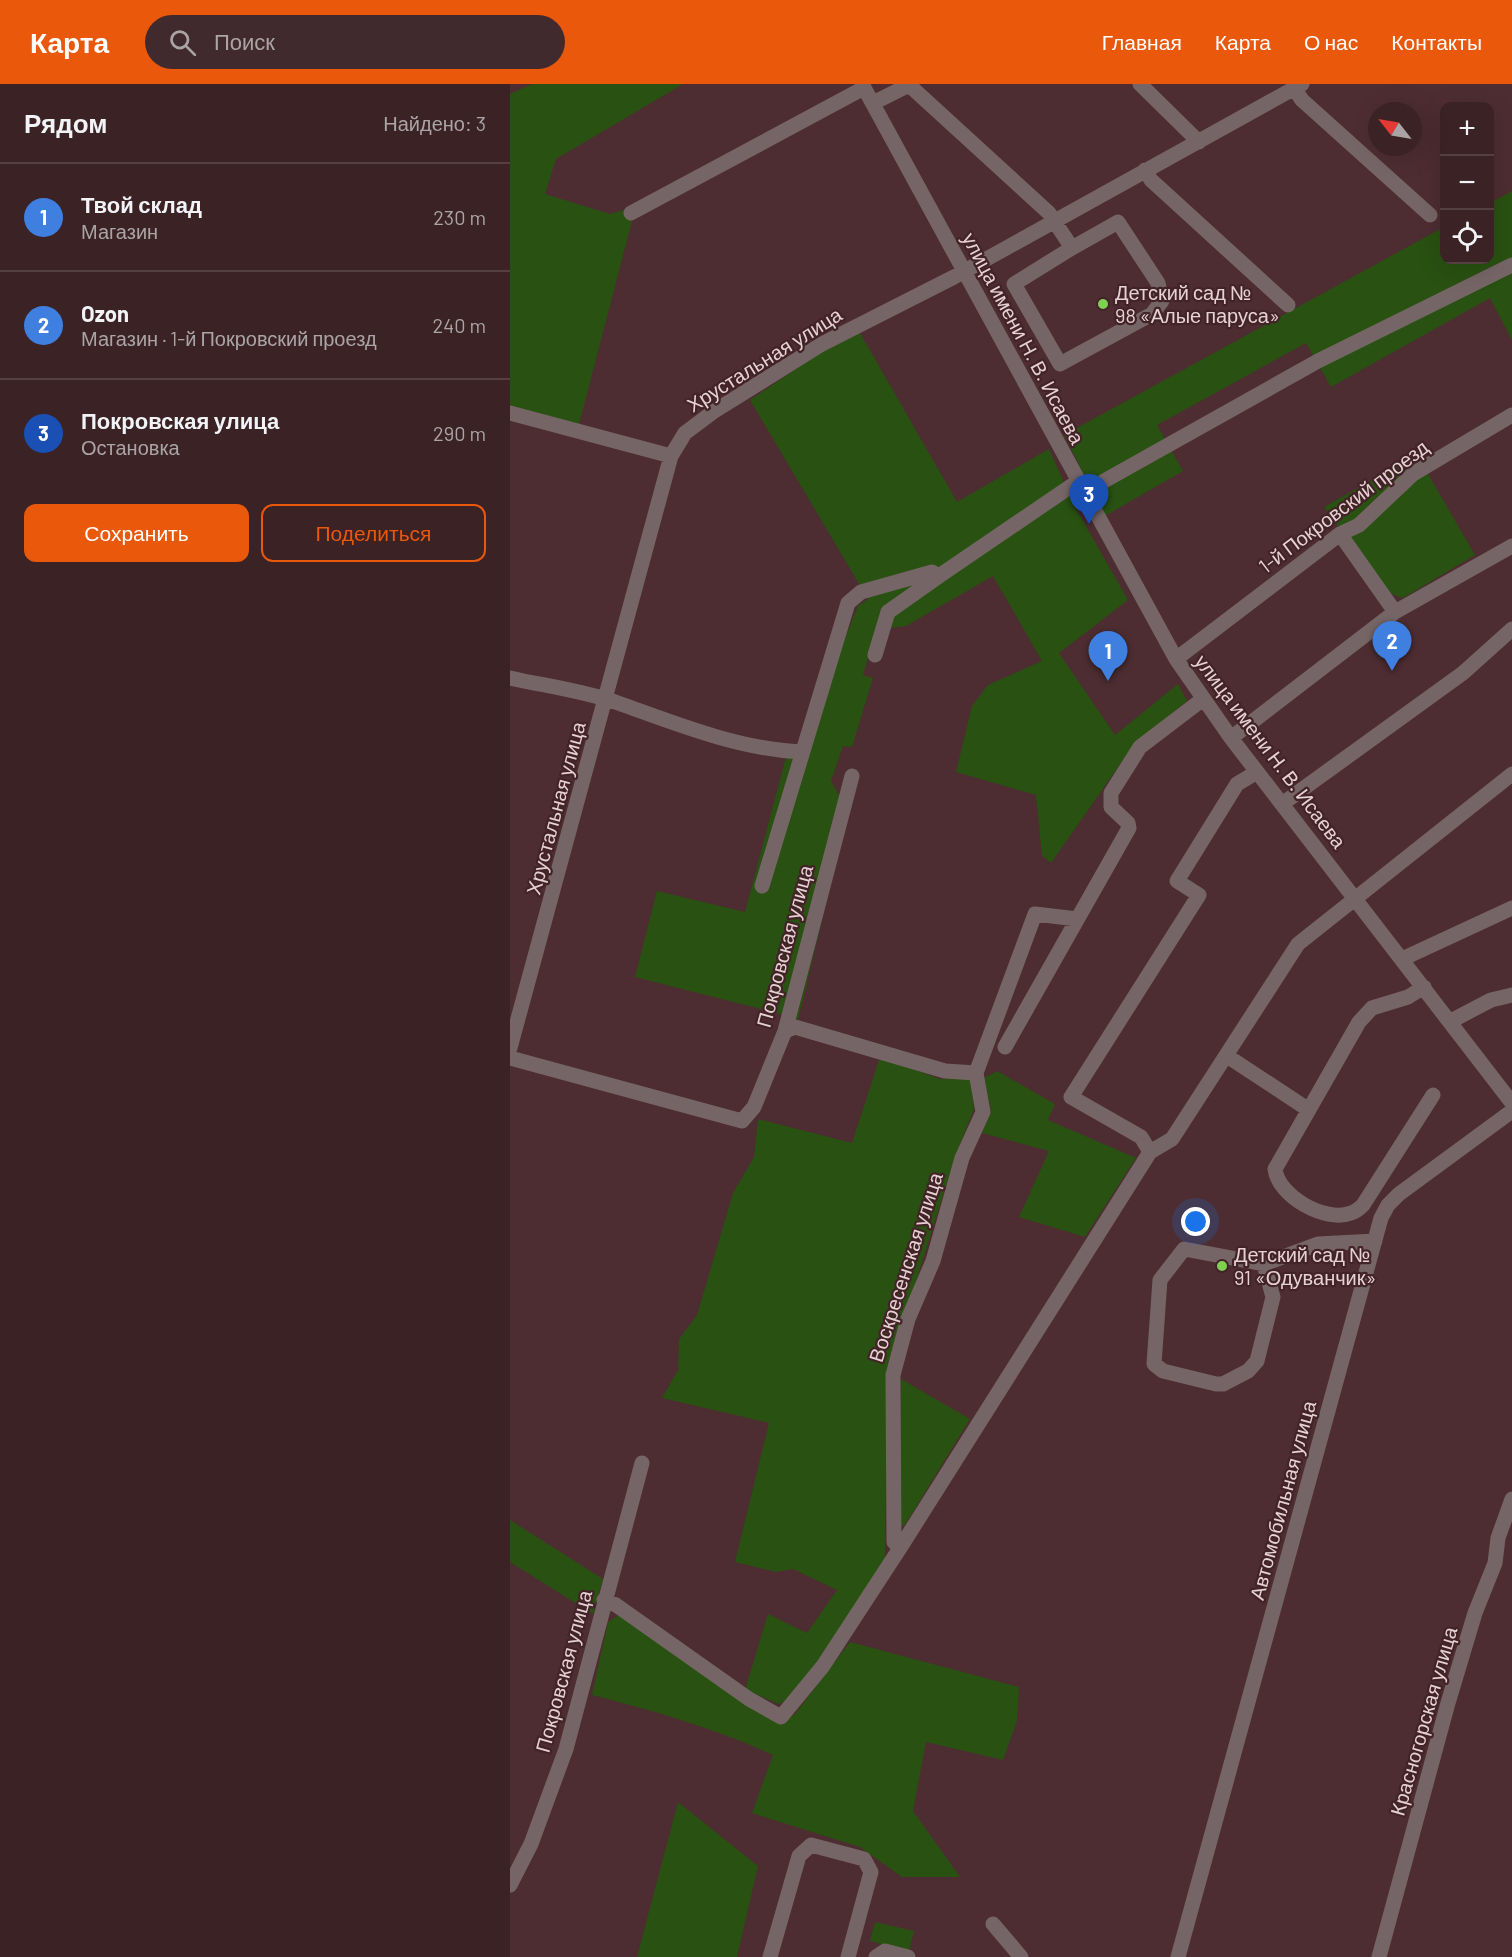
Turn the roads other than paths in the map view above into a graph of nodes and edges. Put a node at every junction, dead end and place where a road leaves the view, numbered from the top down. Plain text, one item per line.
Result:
1 (1140, 84) edge
2 (863, 86) edge
3 (1298, 86) edge
4 (873, 103) junction
5 (1199, 142) junction
6 (1145, 170) junction
7 (631, 213) dead end
8 (1430, 215) dead end
9 (1054, 220) junction
10 (1072, 248) junction
11 (1512, 265) edge
12 (964, 271) junction
13 (1288, 305) dead end
14 (510, 413) edge
15 (1512, 415) edge
16 (671, 456) junction
17 (1081, 488) junction
18 (1340, 534) junction
19 (1512, 546) edge
20 (939, 576) junction
21 (1395, 612) junction
22 (1512, 629) edge
23 (875, 655) dead end
24 (1176, 659) junction
25 (510, 678) edge
26 (1203, 699) junction
27 (606, 700) junction
28 (1231, 738) junction
29 (801, 752) junction
30 (1257, 772) junction
31 (1512, 774) edge
32 (852, 776) dead end
33 (1282, 804) junction
34 (762, 886) dead end
35 (1357, 898) junction
36 (1512, 908) edge
37 (1077, 919) junction
38 (1402, 959) junction
39 (1424, 987) junction
40 (1512, 995) edge
41 (1451, 1021) junction
42 (785, 1031) junction
43 (1005, 1047) dead end
44 (510, 1048) edge
45 (1227, 1056) junction
46 (510, 1058) edge
47 (976, 1073) junction
48 (1433, 1095) dead end
49 (1512, 1103) edge
50 (1309, 1110) junction
51 (1512, 1111) edge
52 (1150, 1152) junction
53 (1375, 1241) junction
54 (1264, 1264) junction
55 (642, 1463) dead end
56 (1512, 1498) edge
57 (900, 1548) junction
58 (604, 1600) junction
59 (510, 1885) edge
60 (993, 1924) dead end
61 (770, 1957) edge
62 (848, 1957) edge
63 (876, 1957) edge
64 (908, 1957) edge
65 (1021, 1957) edge
66 (1178, 1957) edge
67 (1379, 1957) edge

1 - 5 street
2 - 4 street, улица имени Н. В. Исаева
2 - 7 street
3 - 5 street, Хрустальная улица
3 - 8 street
4 - 9 street
4 - 12 street, улица имени Н. В. Исаева
5 - 6 street, Хрустальная улица
6 - 9 street, Хрустальная улица
6 - 13 street
9 - 10 street
9 - 12 street, Хрустальная улица
10 - 10 street
11 - 17 street
12 - 16 street, Хрустальная улица
12 - 17 street, улица имени Н. В. Исаева
14 - 16 street
15 - 18 street, 1-й Покровский проезд
16 - 27 street, Хрустальная улица
17 - 20 street
17 - 24 street, улица имени Н. В. Исаева
18 - 21 street
18 - 24 street, 1-й Покровский проезд
19 - 21 street
20 - 23 street
20 - 29 street, Покровская улица
21 - 28 street
22 - 33 street
24 - 26 street, улица имени Н. В. Исаева
25 - 27 street
26 - 28 street, улица имени Н. В. Исаева
26 - 37 street
27 - 29 street
27 - 44 street, Хрустальная улица
28 - 30 street, улица имени Н. В. Исаева
29 - 34 street, Покровская улица
30 - 33 street, улица имени Н. В. Исаева
30 - 52 street
31 - 35 street
32 - 42 street, Покровская улица
33 - 35 street, улица имени Н. В. Исаева
35 - 38 street, улица имени Н. В. Исаева
35 - 45 street
36 - 38 street
37 - 43 street
37 - 47 street
38 - 39 street, улица имени Н. В. Исаева
39 - 41 street, улица имени Н. В. Исаева
39 - 50 street
40 - 41 street
41 - 49 street, улица имени Н. В. Исаева
42 - 46 street, Покровская улица
42 - 47 street
45 - 50 street
45 - 52 street
47 - 57 street, Воскресенская улица
48 - 50 street
51 - 53 street, Автомобильная улица
52 - 57 street
53 - 54 street
53 - 66 street, Автомобильная улица
54 - 54 street
55 - 58 street, Покровская улица
56 - 67 street, Красногорская улица
57 - 58 street
58 - 59 street, Покровская улица
60 - 65 street
61 - 62 street
63 - 64 street

